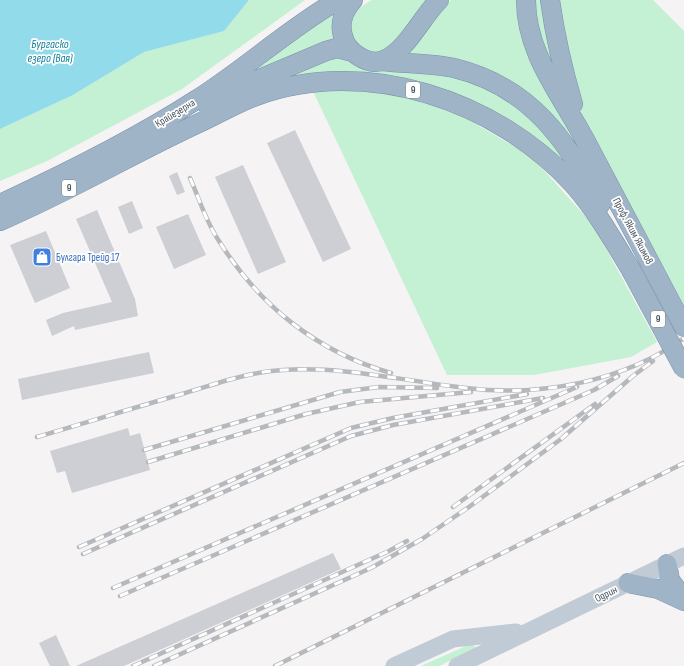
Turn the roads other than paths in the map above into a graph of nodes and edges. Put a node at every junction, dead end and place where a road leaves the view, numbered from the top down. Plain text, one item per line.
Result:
1 (338, 0) edge
2 (353, 0) edge
3 (439, 0) edge
4 (526, 0) edge
5 (550, 0) edge
6 (353, 52) junction
7 (382, 61) junction
8 (582, 135) junction
9 (137, 152) junction
10 (0, 204) edge
11 (0, 221) edge
12 (631, 270) junction
13 (684, 327) edge
14 (684, 369) edge
15 (676, 560) edge
16 (628, 583) junction
17 (684, 583) edge
18 (684, 600) edge
19 (529, 631) junction
20 (394, 666) edge
21 (458, 666) edge

1 - 10 highway, Крайезерна / 9
2 - 6 highway
3 - 7 highway
4 - 8 highway, 9
5 - 8 highway
6 - 7 highway
6 - 9 highway
7 - 12 highway
8 - 13 highway, Проф. Яким Якимов / 9
9 - 11 highway, 9
9 - 12 highway, 9
12 - 14 highway, Проф. Яким Якимов / 9, bridge
15 - 16 main road, Одрин
15 - 17 highway
15 - 18 highway
16 - 18 highway
16 - 19 main road, Одрин
19 - 20 main road, Одрин
19 - 21 main road, Одрин

